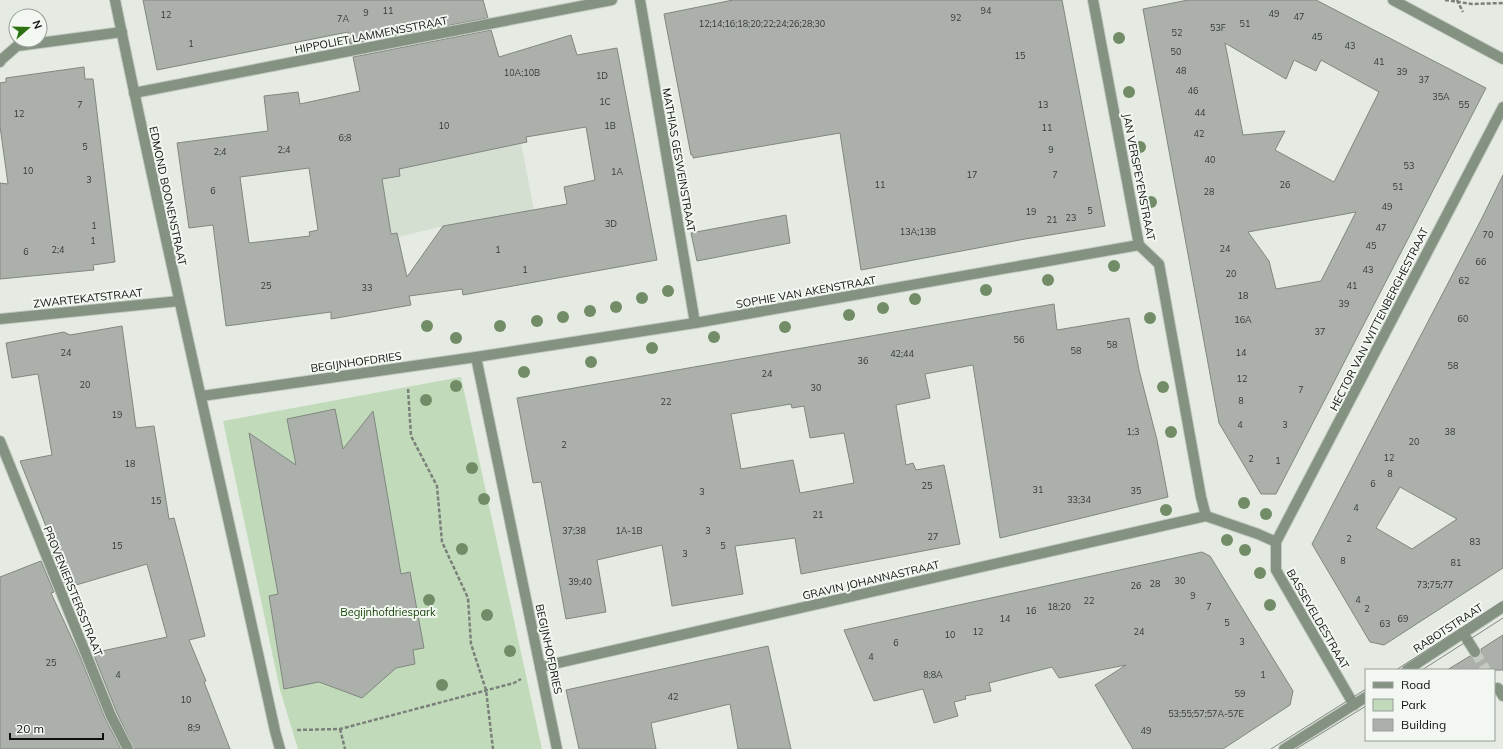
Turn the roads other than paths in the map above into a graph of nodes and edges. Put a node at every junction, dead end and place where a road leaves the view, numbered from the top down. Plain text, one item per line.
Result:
1 (115, 0) edge
2 (612, 0) edge
3 (640, 0) edge
4 (1093, 0) edge
5 (1393, 0) edge
6 (122, 32) junction
7 (1503, 60) edge
8 (0, 62) edge
9 (134, 93) junction
10 (1503, 107) edge
11 (1139, 246) junction
12 (179, 301) junction
13 (0, 319) edge
14 (695, 323) junction
15 (476, 357) junction
16 (202, 396) junction
17 (0, 441) edge
18 (1206, 516) junction
19 (1276, 542) junction
20 (1503, 607) edge
21 (1463, 633) junction
22 (1475, 652) tunnel mouth
23 (540, 667) junction
24 (1409, 669) edge
25 (1365, 698) edge
26 (1354, 705) junction
27 (128, 749) edge
28 (280, 749) edge
29 (557, 749) edge
30 (1284, 749) edge

1 - 6 street, EDMOND BOONENSTRAAT
2 - 9 street, HIPPOLIET LAMMENSSTRAAT
3 - 14 street, MATHIAS GESWEINSTRAAT
4 - 11 street, JAN VERSPEYENSTRAAT
5 - 7 street
6 - 8 street
6 - 9 street, EDMOND BOONENSTRAAT
9 - 12 street, EDMOND BOONENSTRAAT
10 - 19 street, HECTOR VAN WITTENBERGHESTRAAT
11 - 14 street, SOPHIE VAN AKENSTRAAT
11 - 18 street, JAN VERSPEYENSTRAAT
12 - 13 street, ZWARTEKATSTRAAT
12 - 16 street, EDMOND BOONENSTRAAT
14 - 15 street, SOPHIE VAN AKENSTRAAT
15 - 16 street, BEGIJNHOFDRIES
15 - 23 street, BEGIJNHOFDRIES
16 - 28 street
17 - 27 street, PROVENIERSTERSSTRAAT
18 - 19 street
18 - 23 street, GRAVIN JOHANNASTRAAT
19 - 26 street, BASSEVELDESTRAAT
20 - 21 street, RABOTSTRAAT
21 - 22 street
21 - 24 street, RABOTSTRAAT
23 - 29 street, BEGIJNHOFDRIES
25 - 26 street
26 - 30 street

